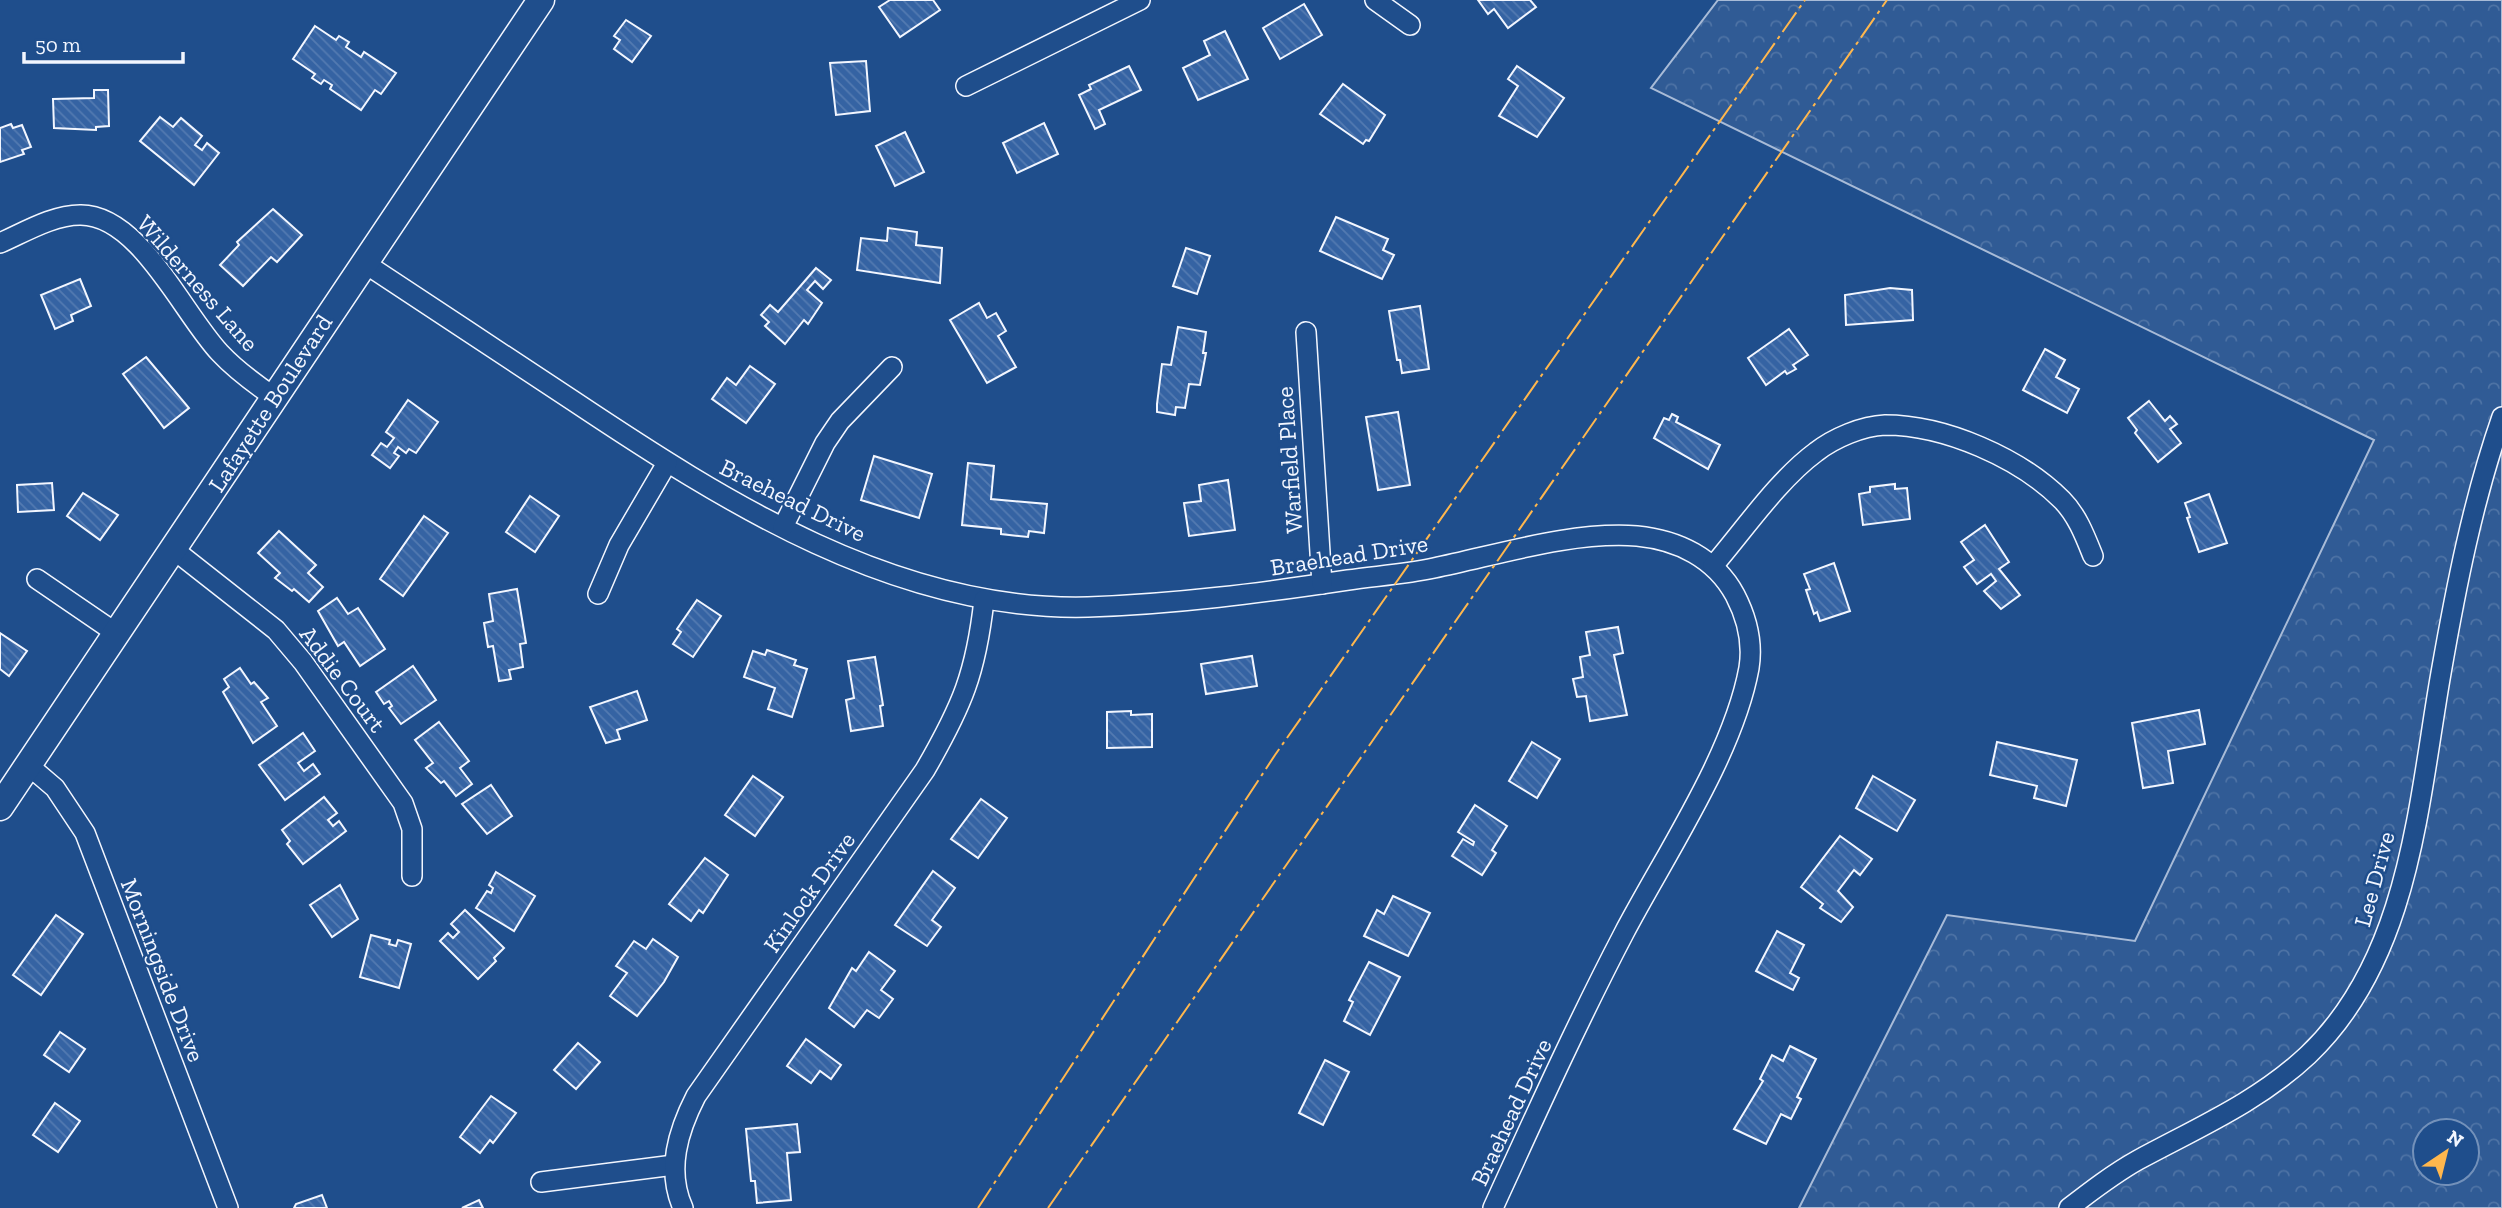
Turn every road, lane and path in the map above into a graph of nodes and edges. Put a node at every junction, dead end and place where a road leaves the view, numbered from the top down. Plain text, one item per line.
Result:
1 (541, 0) edge
2 (1140, 0) edge
3 (1375, 0) edge
4 (1410, 25) dead end
5 (966, 86) dead end
6 (0, 243) edge
7 (363, 262) junction
8 (1306, 332) dead end
9 (892, 367) dead end
10 (274, 397) junction
11 (2502, 417) edge
12 (667, 463) junction
13 (783, 527) junction
14 (173, 549) junction
15 (2093, 555) dead end
16 (1713, 566) junction
17 (37, 579) dead end
18 (1322, 584) junction
19 (598, 594) dead end
20 (984, 600) junction
21 (116, 633) junction
22 (28, 765) junction
23 (0, 807) edge
24 (412, 876) dead end
25 (674, 1166) junction
26 (541, 1182) dead end
27 (228, 1208) edge
28 (683, 1208) edge
29 (1493, 1208) edge
30 (2068, 1208) edge

1 - 7 main road, Lafayette Boulevard
2 - 5 street
3 - 4 street
6 - 10 street, Wilderness Lane
7 - 10 main road, Lafayette Boulevard
7 - 12 street, Braehead Drive
8 - 18 street, Warfield Place
9 - 13 street
10 - 14 main road, Lafayette Boulevard
11 - 30 street, Lee Drive
12 - 13 street, Braehead Drive
12 - 19 street
13 - 20 street, Braehead Drive
14 - 21 main road, Lafayette Boulevard
14 - 24 street, Addie Court
15 - 16 street
16 - 18 street, Braehead Drive
16 - 29 street, Braehead Drive
17 - 21 street
18 - 20 street, Braehead Drive
20 - 25 street, Kinlock Drive
21 - 22 main road, Lafayette Boulevard
22 - 23 main road, Lafayette Boulevard
22 - 27 street, Morningside Drive
25 - 26 street
25 - 28 street, Kinlock Drive

